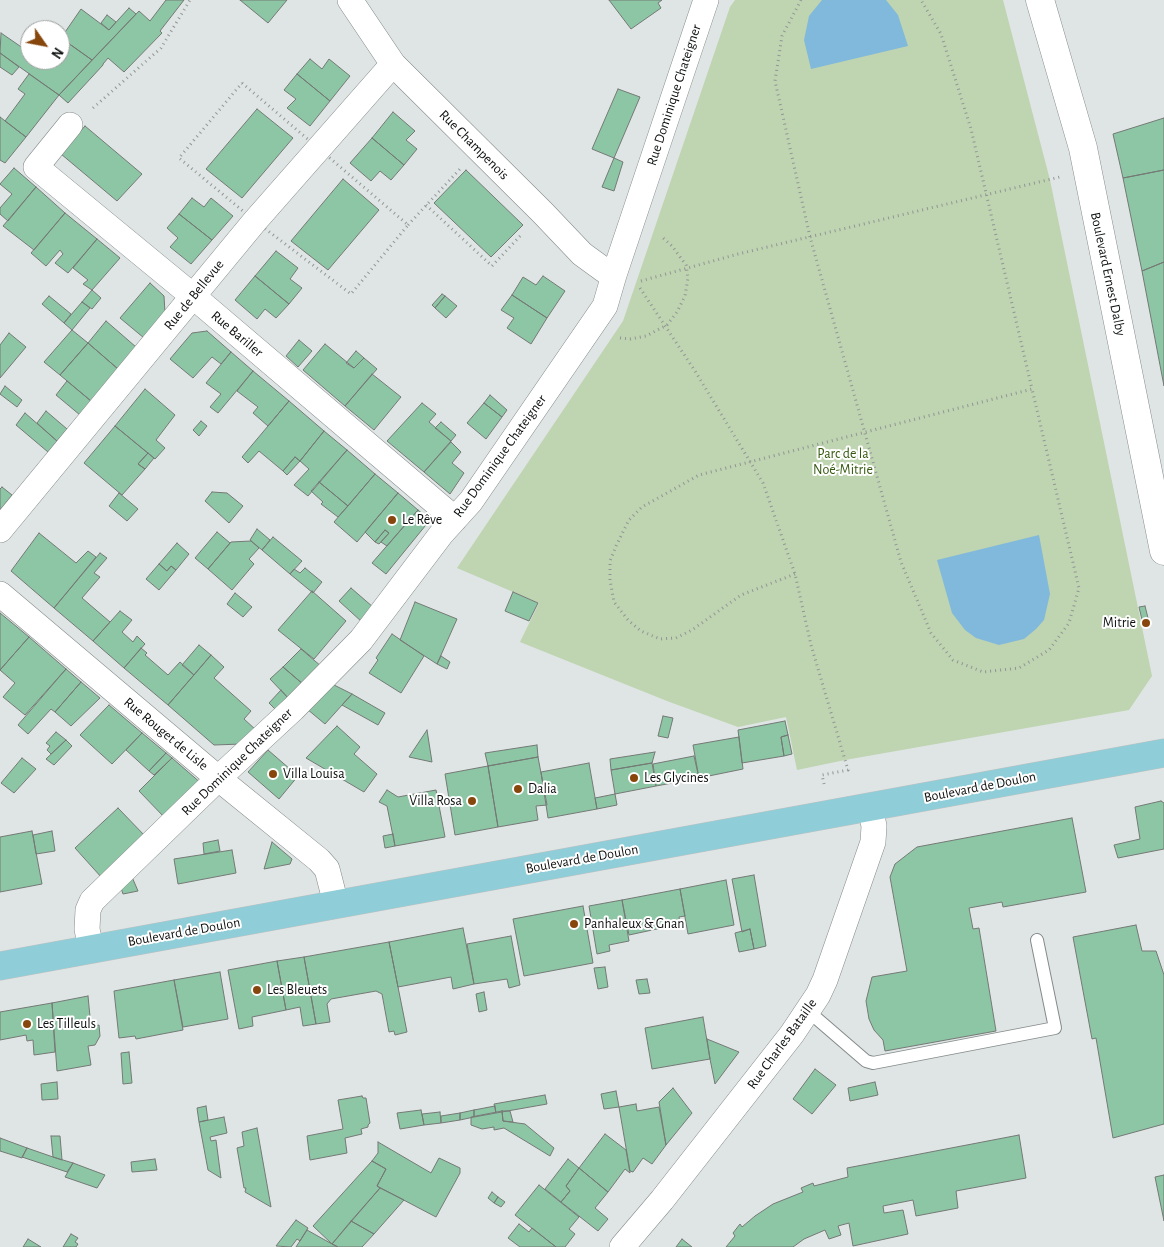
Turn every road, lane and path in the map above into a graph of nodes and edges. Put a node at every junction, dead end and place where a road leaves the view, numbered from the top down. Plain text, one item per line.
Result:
1 (190, 0) edge
2 (350, 0) edge
3 (706, 0) edge
4 (802, 0) edge
5 (921, 0) edge
6 (1040, 0) edge
7 (393, 64) junction
8 (70, 125) joint
9 (462, 167) dead end
10 (1087, 170) junction
11 (987, 195) junction
12 (426, 205) junction
13 (408, 226) dead end
14 (527, 230) dead end
15 (662, 237) dead end
16 (810, 237) junction
17 (687, 269) junction
18 (614, 275) junction
19 (194, 296) junction
20 (665, 326) junction
21 (620, 338) dead end
22 (1032, 389) junction
23 (864, 433) junction
24 (750, 462) junction
25 (455, 519) junction
26 (0, 530) edge
27 (1164, 549) edge
28 (795, 574) junction
29 (0, 594) edge
30 (1164, 753) edge
31 (219, 779) junction
32 (870, 807) junction
33 (830, 814) junction
34 (336, 904) junction
35 (1037, 940) dead end
36 (91, 950) junction
37 (0, 966) edge
38 (808, 1011) junction
39 (622, 1247) edge

1 - 8 path
2 - 7 street, Rue Champenois
3 - 18 street, Rue Dominique Chateigner
4 - 16 path
5 - 11 path
6 - 10 street, Boulevard Ernest Dalby
7 - 18 street, Rue Champenois
7 - 19 street, Rue de Bellevue
8 - 19 street, Rue Bariller
9 - 12 path
10 - 11 path
10 - 27 street, Boulevard Ernest Dalby
11 - 16 path
11 - 22 path
12 - 13 path
12 - 14 path
15 - 17 path
16 - 17 path
16 - 23 path
17 - 20 path
17 - 20 path
18 - 25 street, Rue Dominique Chateigner
19 - 25 street, Rue Bariller
19 - 26 street, Rue de Bellevue
20 - 21 path
20 - 24 path
22 - 23 path
22 - 23 path
23 - 24 path
24 - 28 path
24 - 28 path
25 - 31 street, Rue Dominique Chateigner
28 - 33 path
29 - 31 street, Rue Rouget de Lisle
30 - 32 main road, Boulevard de Doulon
31 - 34 street, Rue Rouget de Lisle
31 - 36 street, Rue Dominique Chateigner
32 - 33 main road, Boulevard de Doulon
32 - 38 street, Rue Charles Bataille
33 - 34 main road, Boulevard de Doulon
34 - 36 main road, Boulevard de Doulon
35 - 38 lane
36 - 37 main road, Boulevard de Doulon
38 - 39 street, Rue Charles Bataille

